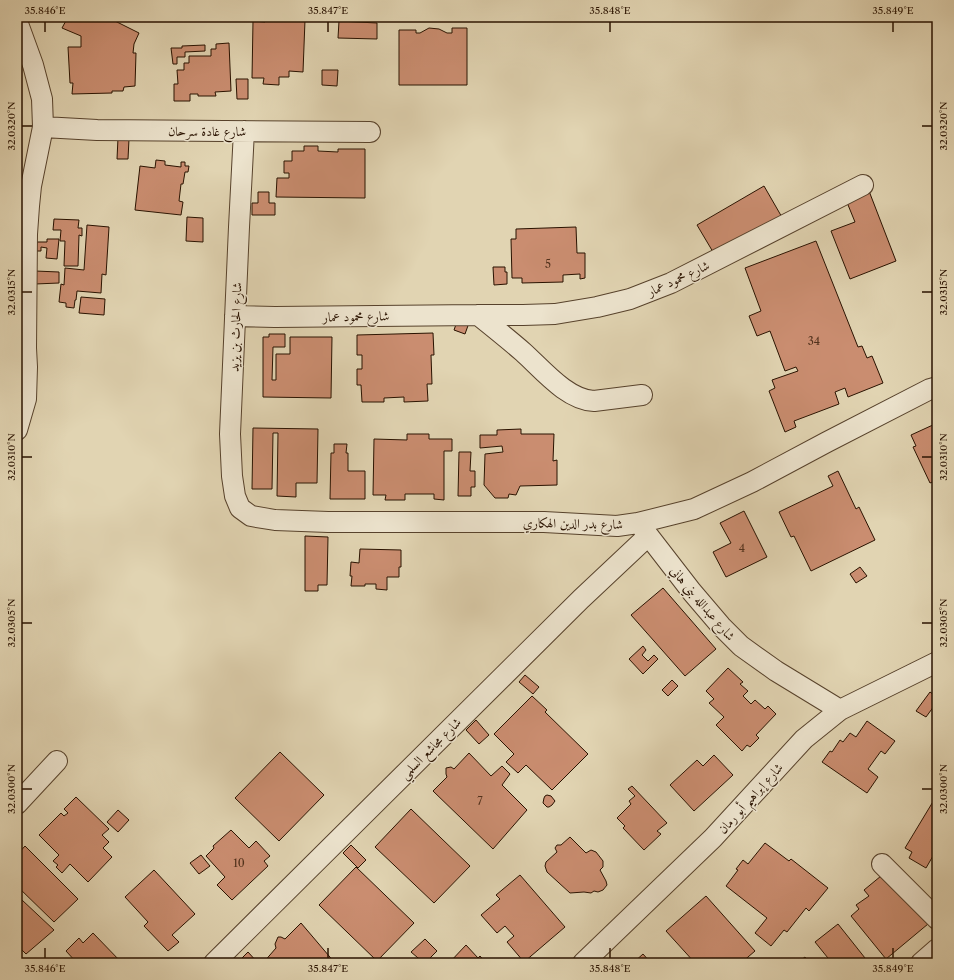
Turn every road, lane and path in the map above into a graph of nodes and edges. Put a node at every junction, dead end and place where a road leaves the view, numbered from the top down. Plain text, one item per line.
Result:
1 (17, 21) edge
2 (43, 127) junction
3 (244, 131) junction
4 (370, 132) dead end
5 (863, 186) dead end
6 (478, 315) junction
7 (235, 316) junction
8 (937, 387) edge
9 (642, 395) dead end
10 (17, 430) edge
11 (251, 516) joint
12 (643, 530) junction
13 (937, 662) edge
14 (840, 710) junction
15 (57, 761) dead end
16 (17, 804) edge
17 (882, 864) dead end
18 (937, 919) edge
19 (937, 950) edge
20 (214, 963) edge
21 (583, 963) edge
22 (921, 963) edge

1 - 2 street
2 - 3 street, شارع غادة سرحان
2 - 10 street
3 - 4 street, شارع غادة سرحان
3 - 7 street, شارع الحارث بن يزيد
5 - 6 street, شارع محمود عمار
6 - 7 street, شارع محمود عمار
6 - 9 street
7 - 11 street, شارع الحارث بن يزيد
8 - 12 street, شارع بدر الدين الهكاري
11 - 12 street, شارع بدر الدين الهكاري
12 - 14 street, شارع عبدالله بني هاني
12 - 20 street, شارع مجاشع السلمي
13 - 14 street, شارع إبراهيم أبو رمان
14 - 21 street, شارع إبراهيم أبو رمان
15 - 16 street
17 - 18 street
19 - 22 street

